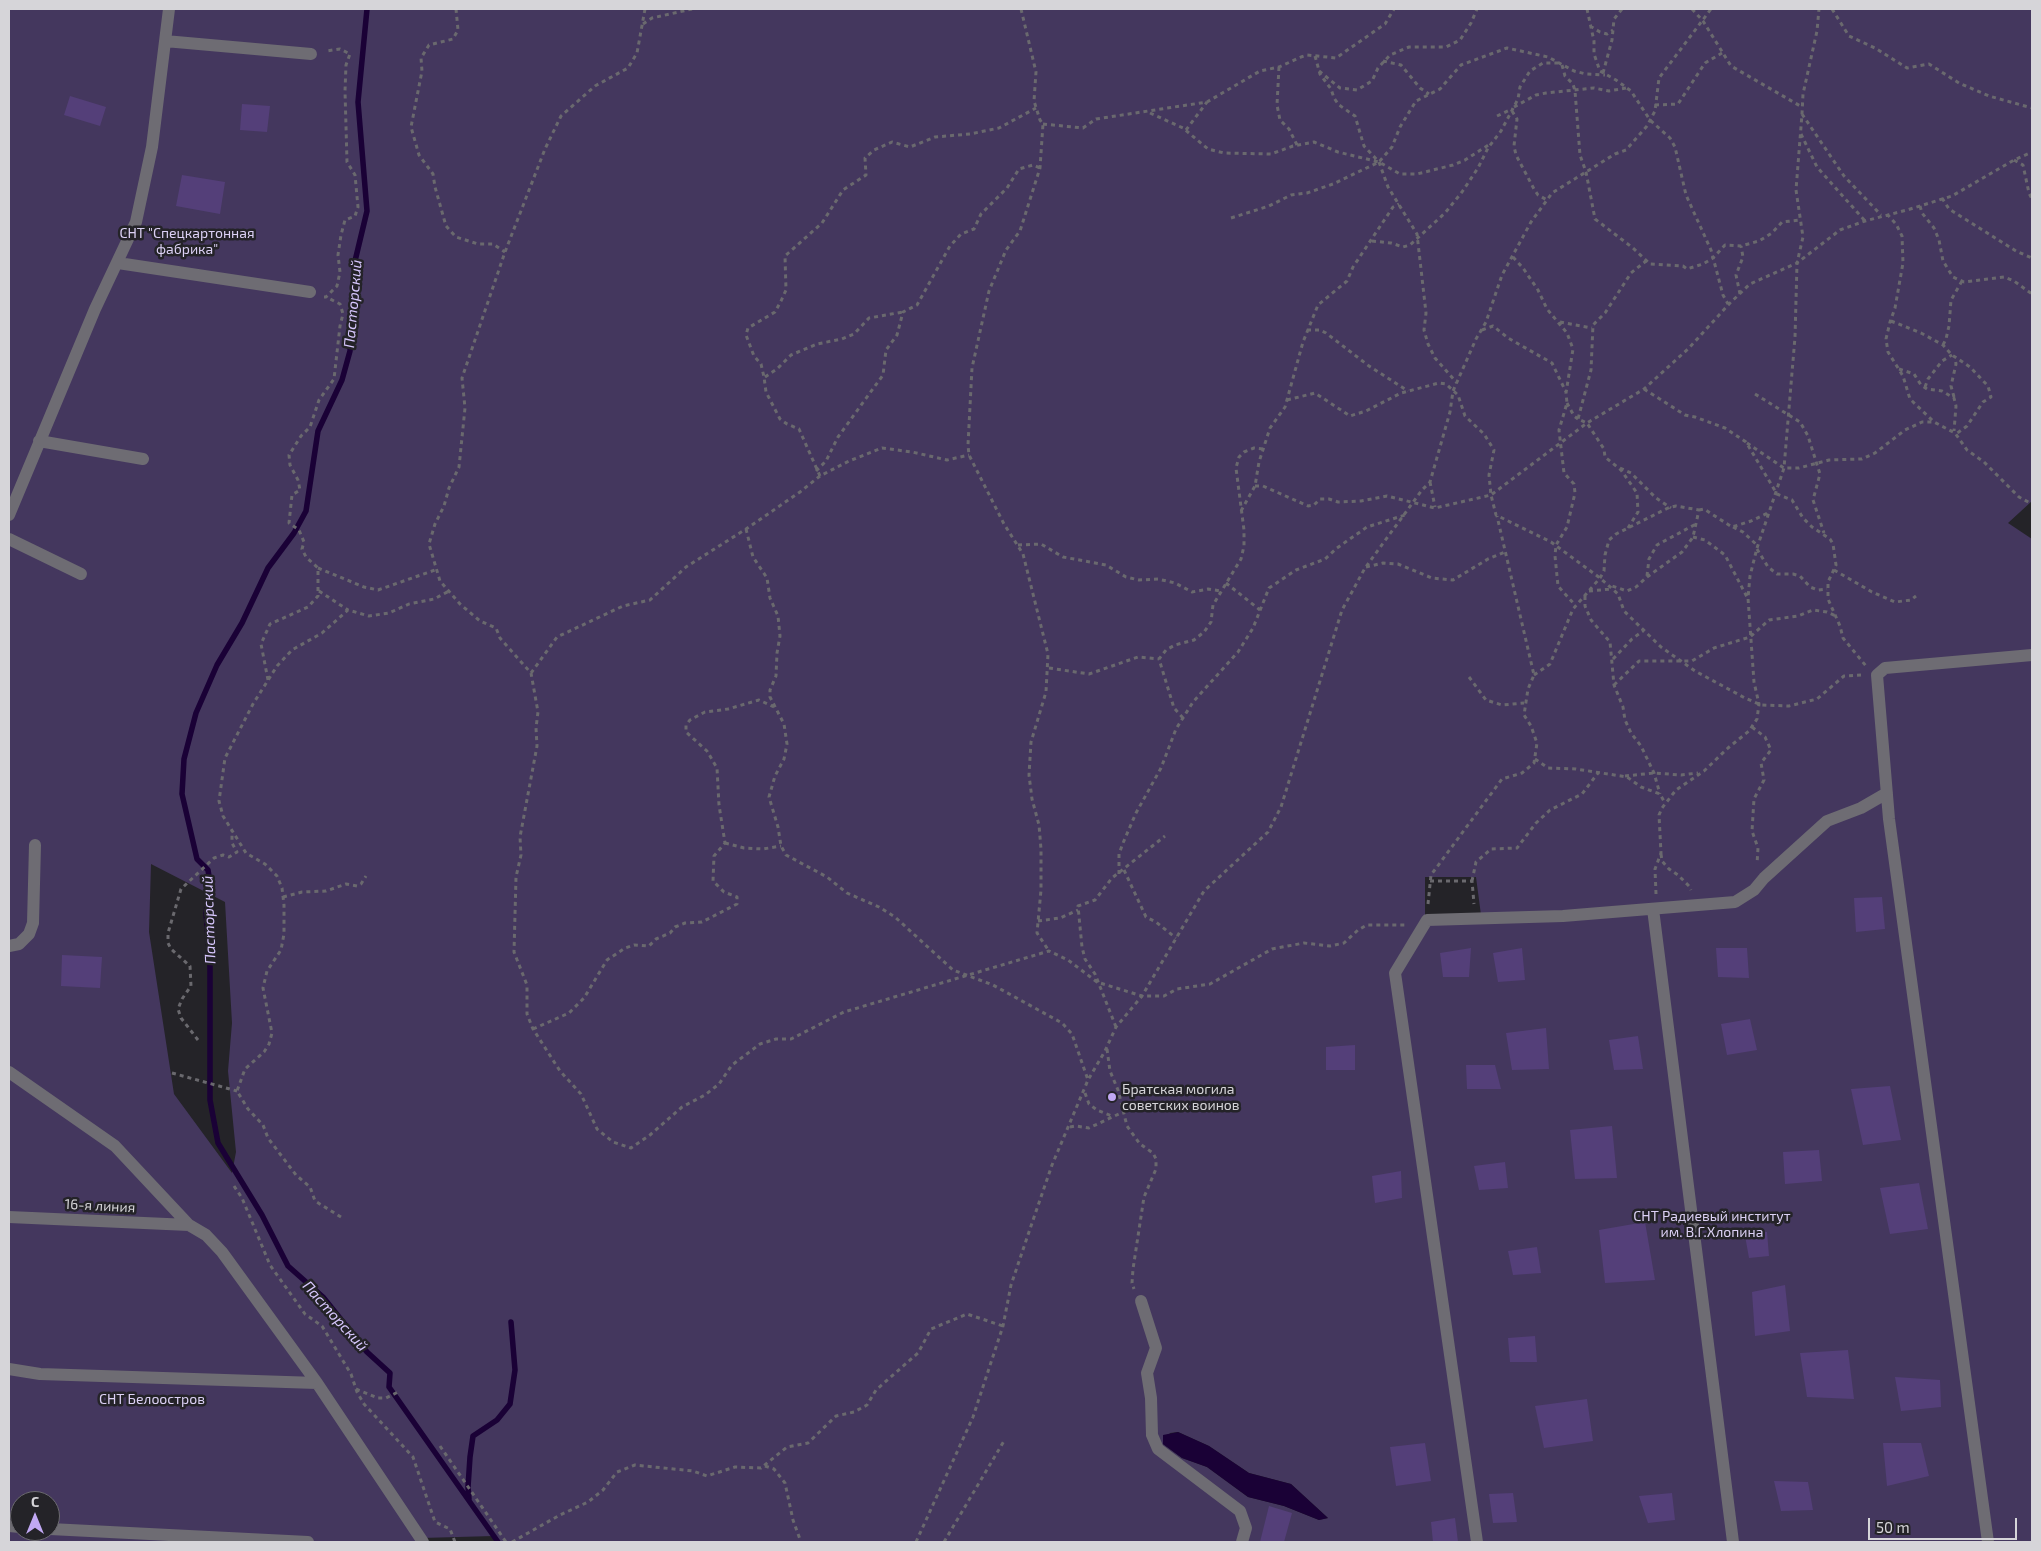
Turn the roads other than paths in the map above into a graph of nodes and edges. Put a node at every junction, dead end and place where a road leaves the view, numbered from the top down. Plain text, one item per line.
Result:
1 (169, 9) edge
2 (165, 41) junction
3 (311, 54) road end
4 (118, 263) junction
5 (310, 292) road end
6 (39, 441) junction
7 (143, 459) dead end
8 (9, 515) edge
9 (9, 539) edge
10 (81, 574) dead end
11 (2032, 655) edge
12 (1887, 793) junction
13 (35, 844) dead end
14 (1653, 909) junction
15 (9, 946) edge
16 (9, 1072) edge
17 (9, 1217) edge
18 (189, 1226) junction
19 (1141, 1301) road end
20 (9, 1370) edge
21 (317, 1383) junction
22 (60, 1530) edge
23 (308, 1542) edge
24 (423, 1542) edge
25 (1242, 1542) edge
26 (1476, 1542) edge
27 (1733, 1542) edge
28 (1988, 1542) edge

1 - 2 street
2 - 3 street
2 - 4 street
4 - 5 street
4 - 6 street
6 - 7 street
6 - 8 street
9 - 10 street
11 - 12 street
12 - 14 street
12 - 28 street
13 - 15 street
14 - 26 street
14 - 27 street
16 - 18 street
17 - 18 street, 16-я линия
18 - 21 street
19 - 25 street
20 - 21 street
21 - 24 street
22 - 23 street

